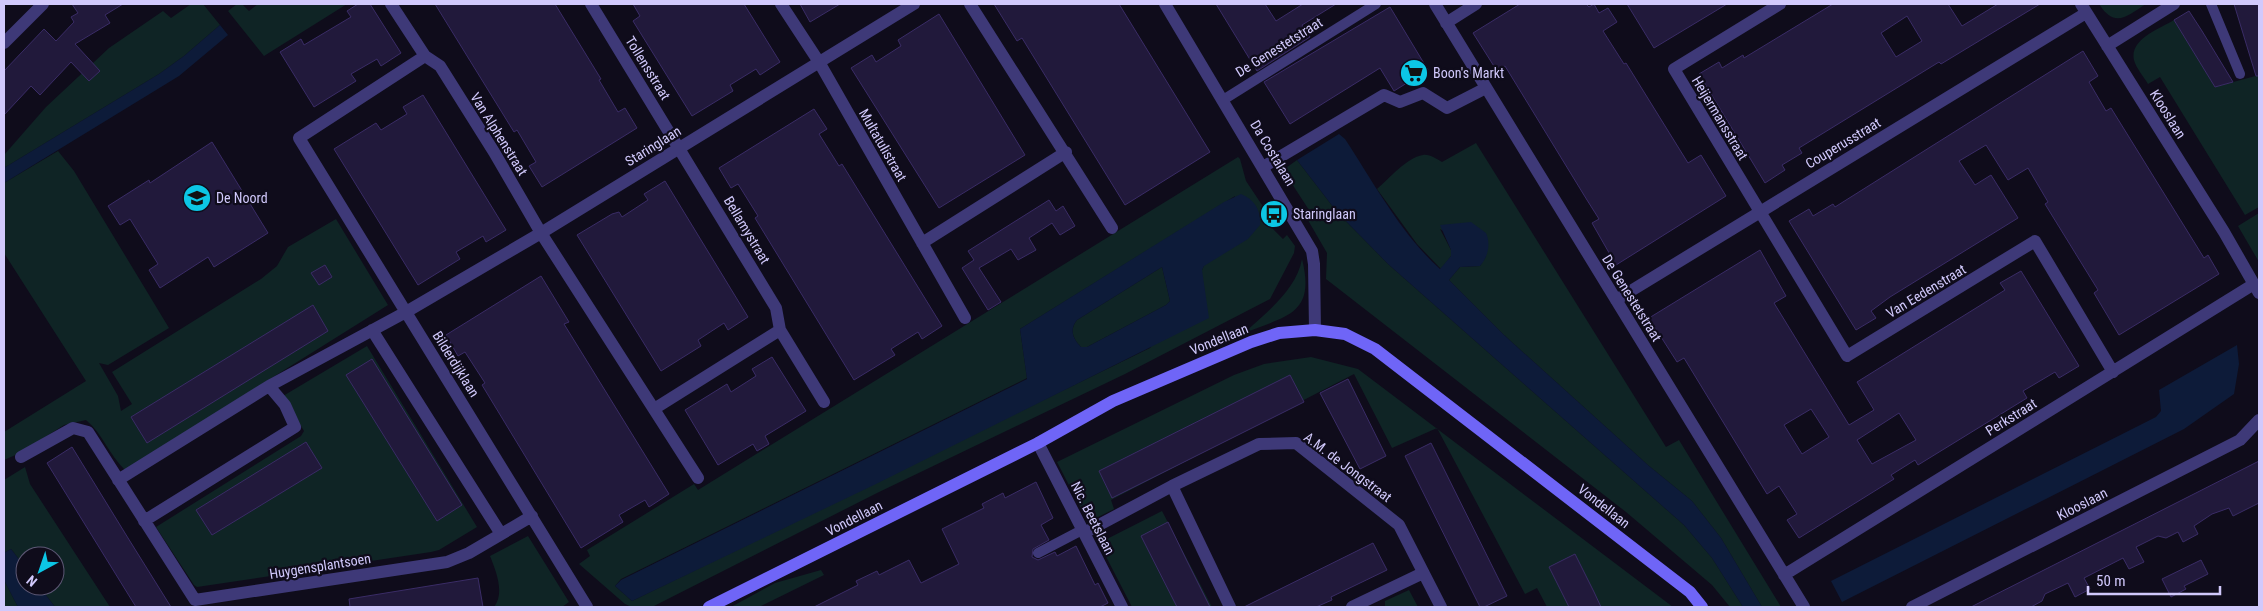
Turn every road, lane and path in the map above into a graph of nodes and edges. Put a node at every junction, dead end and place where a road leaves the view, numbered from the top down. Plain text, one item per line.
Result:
1 (43, 4) edge
2 (391, 4) edge
3 (591, 4) edge
4 (780, 4) edge
5 (914, 4) edge
6 (970, 4) edge
7 (1165, 4) edge
8 (1376, 4) edge
9 (1434, 4) edge
10 (1476, 4) edge
11 (1780, 4) edge
12 (2174, 4) edge
13 (2211, 4) edge
14 (2084, 8) edge
15 (1446, 23) junction
16 (4, 43) edge
17 (2107, 46) junction
18 (425, 56) junction
19 (819, 62) junction
20 (2240, 74) dead end
21 (1486, 88) junction
22 (1223, 100) junction
23 (680, 148) junction
24 (1066, 152) junction
25 (1263, 167) junction
26 (1759, 212) junction
27 (1112, 228) dead end
28 (541, 232) junction
29 (922, 243) junction
30 (2257, 288) edge
31 (1616, 300) junction
32 (406, 312) junction
33 (965, 318) dead end
34 (372, 330) junction
35 (780, 330) junction
36 (1315, 330) junction
37 (2113, 372) junction
38 (269, 386) junction
39 (824, 402) dead end
40 (654, 409) junction
41 (2259, 420) edge
42 (1038, 443) junction
43 (21, 457) dead end
44 (698, 478) dead end
45 (118, 480) junction
46 (1172, 486) junction
47 (532, 516) junction
48 (144, 521) junction
49 (1083, 531) junction
50 (501, 534) junction
51 (1038, 553) dead end
52 (1423, 573) junction
53 (1784, 575) junction
54 (1374, 602) edge
55 (587, 607) edge
56 (709, 607) edge
57 (1122, 607) edge
58 (1230, 607) edge
59 (1352, 607) edge
60 (1440, 607) edge
61 (1702, 607) edge
62 (1804, 607) edge
63 (1912, 607) edge

1 - 16 street
2 - 18 street, Van Alphenstraat
3 - 23 street, Tollensstraat
4 - 19 street
5 - 19 street, Staringlaan
6 - 24 street
7 - 22 street, Da Costalaan
8 - 22 lane, De Genestetstraat
9 - 15 street, De Genestetstraat
10 - 15 street
11 - 26 street, Heijermansstraat
12 - 17 street
13 - 20 lane
14 - 17 street, Klooslaan
14 - 26 street, Couperusstraat
15 - 21 street, De Genestetstraat
17 - 30 street, Klooslaan
18 - 28 street, Van Alphenstraat
18 - 32 street, Bilderdijklaan
19 - 23 street, Staringlaan
19 - 29 street, Multatulistraat
21 - 25 street
21 - 31 street, De Genestetstraat
22 - 25 street, Da Costalaan
23 - 28 street, Staringlaan
23 - 35 street, Bellamystraat
24 - 27 street
24 - 29 street
25 - 36 street, Da Costalaan
26 - 31 street, Couperusstraat
26 - 37 street, Van Eedenstraat
28 - 32 street, Staringlaan
28 - 40 street
29 - 33 street, Multatulistraat
30 - 37 street, Perkstraat
31 - 53 street, De Genestetstraat
32 - 34 street
32 - 47 street, Bilderdijklaan
34 - 38 street
34 - 50 street
35 - 39 street, Bellamystraat
35 - 40 street
36 - 42 street, Vondellaan
36 - 61 street, Vondellaan
37 - 53 street, Perkstraat
38 - 45 street
38 - 48 street
40 - 44 street
41 - 63 street, Klooslaan
42 - 49 street, Nic. Beetslaan
42 - 56 street, Vondellaan
43 - 45 street, Huygensplantsoen
45 - 48 street, Huygensplantsoen
46 - 49 street, A.M. de Jongstraat
46 - 52 street, A.M. de Jongstraat
46 - 58 street
47 - 50 street, Huygensplantsoen
47 - 55 street, Bilderdijklaan
48 - 50 street, Huygensplantsoen
49 - 51 lane
49 - 57 street, Nic. Beetslaan
52 - 54 street
52 - 60 street, A.M. de Jongstraat
53 - 62 street, De Genestetstraat
54 - 59 street

